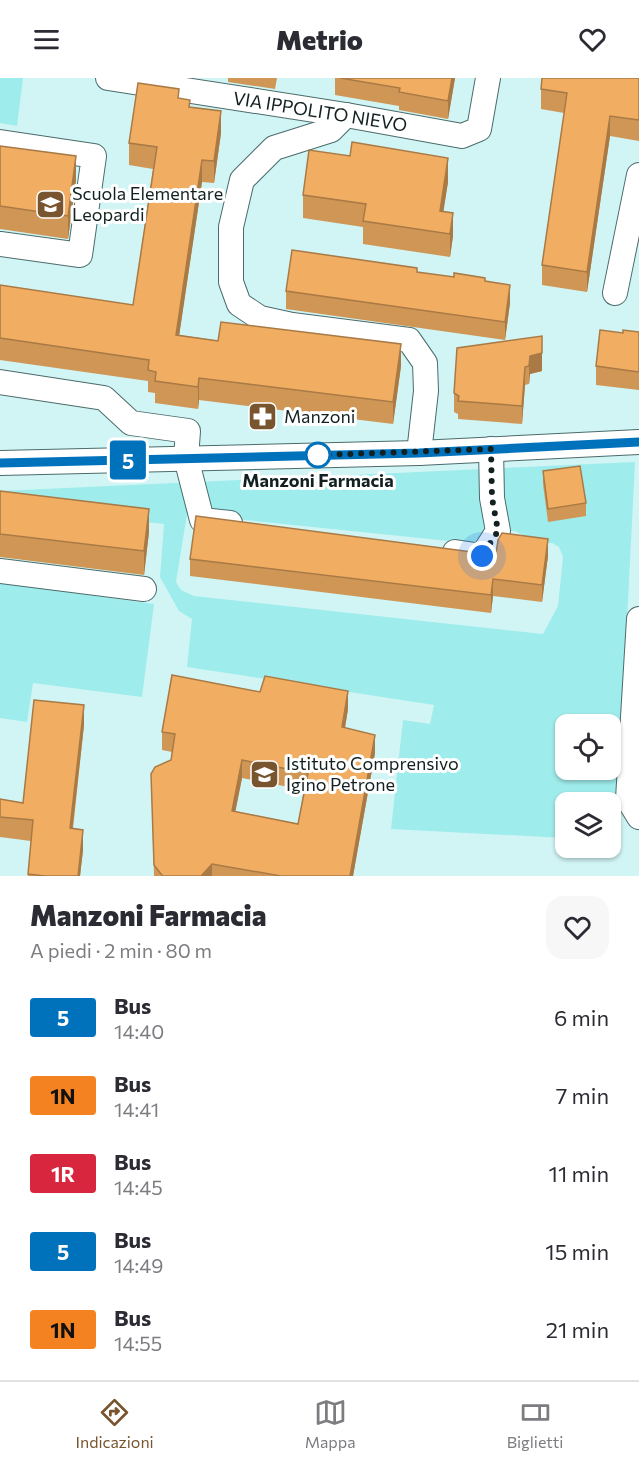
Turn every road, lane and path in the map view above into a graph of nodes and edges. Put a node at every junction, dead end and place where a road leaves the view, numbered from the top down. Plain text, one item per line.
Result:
1 (108, 78) edge
2 (488, 78) edge
3 (346, 115) junction
4 (0, 142) edge
5 (639, 175) edge
6 (0, 244) edge
7 (615, 293) dead end
8 (0, 382) edge
9 (639, 442) edge
10 (491, 449) junction
11 (419, 453) junction
12 (186, 458) junction
13 (0, 463) edge
14 (249, 526) edge
15 (435, 550) edge
16 (0, 571) edge
17 (144, 589) dead end
18 (639, 619) edge
19 (639, 817) edge

1 - 3 street, VIA IPPOLITO NIEVO
2 - 3 street, VIA IPPOLITO NIEVO
3 - 11 street
4 - 6 street
5 - 7 street
8 - 12 street
9 - 10 street
10 - 11 street
10 - 15 street
11 - 12 street
12 - 13 street
12 - 14 street
16 - 17 street
18 - 19 street

